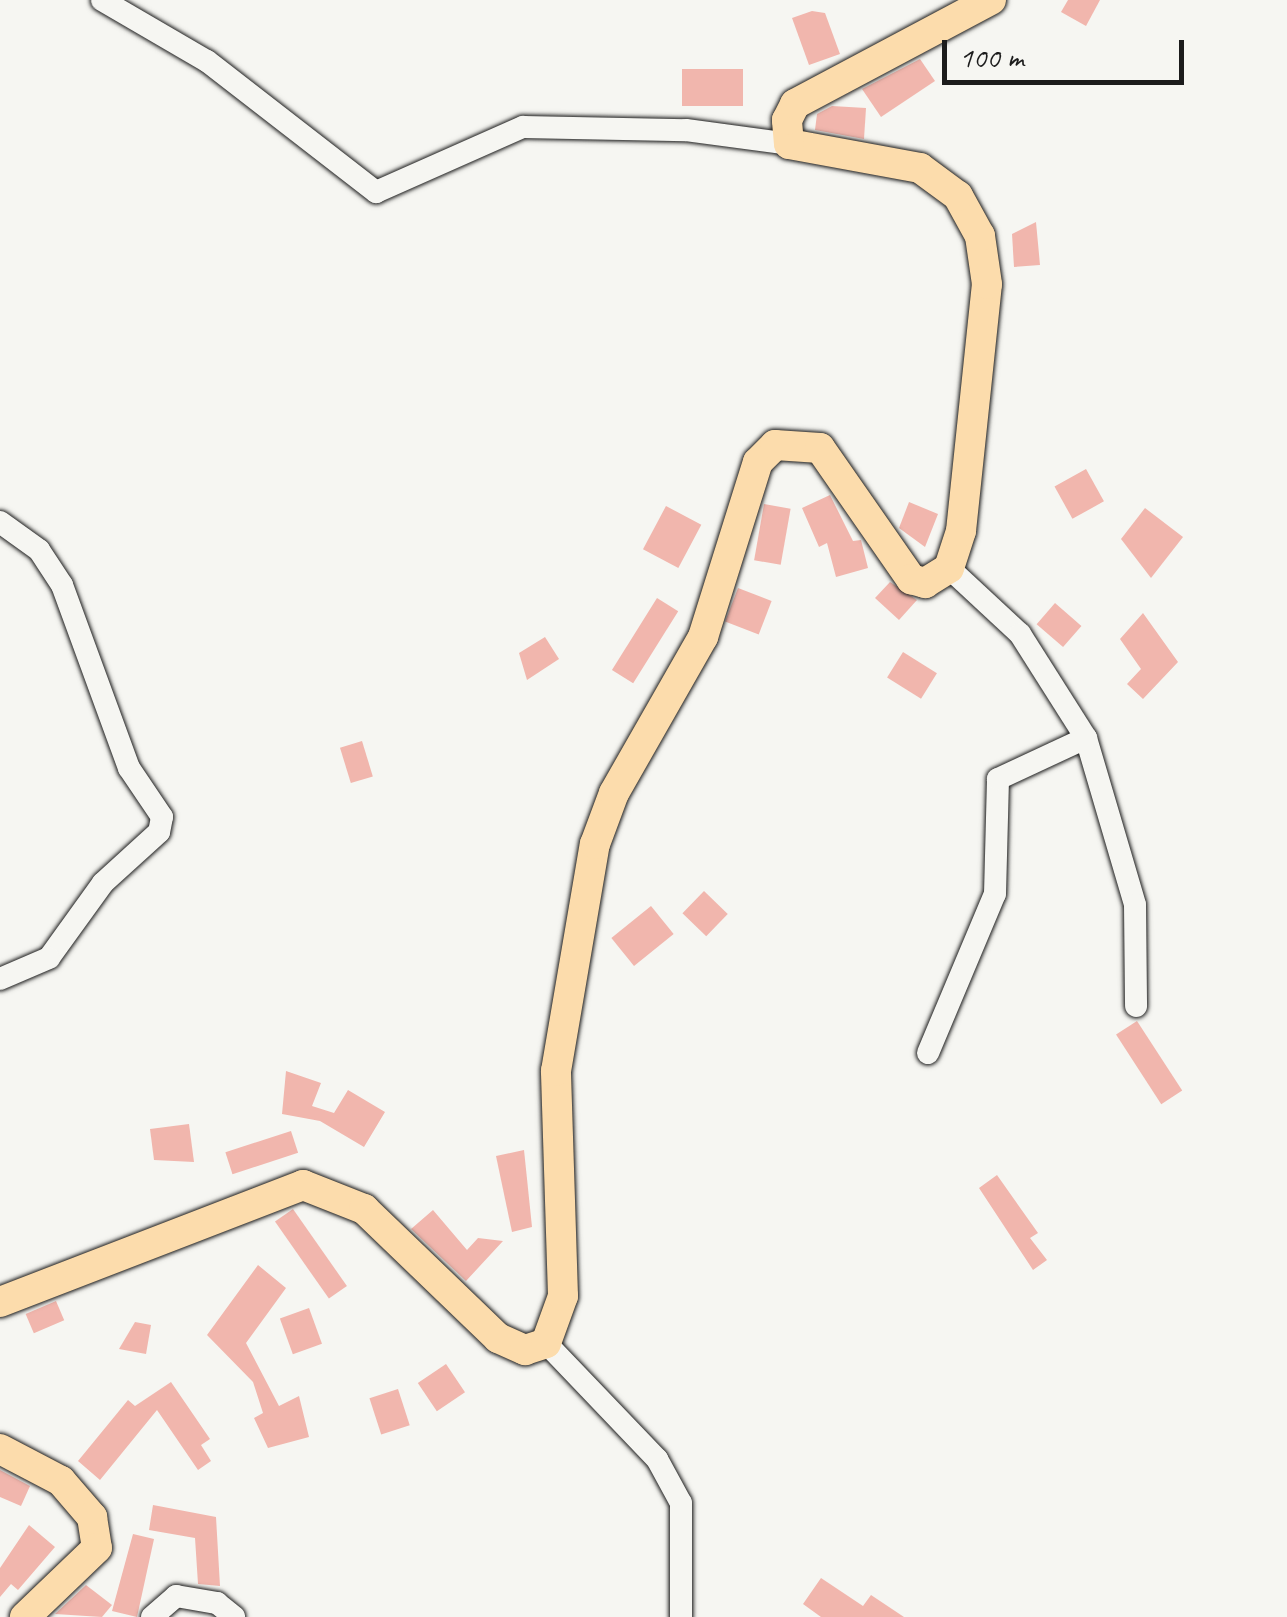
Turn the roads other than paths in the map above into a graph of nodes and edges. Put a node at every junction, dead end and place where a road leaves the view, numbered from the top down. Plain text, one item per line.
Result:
1 (102, 0) edge
2 (991, 0) edge
3 (789, 144) junction
4 (0, 522) edge
5 (949, 568) junction
6 (1086, 738) junction
7 (0, 979) edge
8 (1136, 1006) dead end
9 (928, 1053) dead end
10 (0, 1302) edge
11 (546, 1343) junction
12 (0, 1450) edge
13 (25, 1617) edge
14 (152, 1617) edge
15 (234, 1617) edge
16 (681, 1617) edge

1 - 3 street
2 - 3 main road
3 - 5 main road
4 - 7 street
5 - 6 street
5 - 11 main road
6 - 8 street
6 - 9 street
10 - 11 main road
11 - 16 street
12 - 13 main road
14 - 15 street

